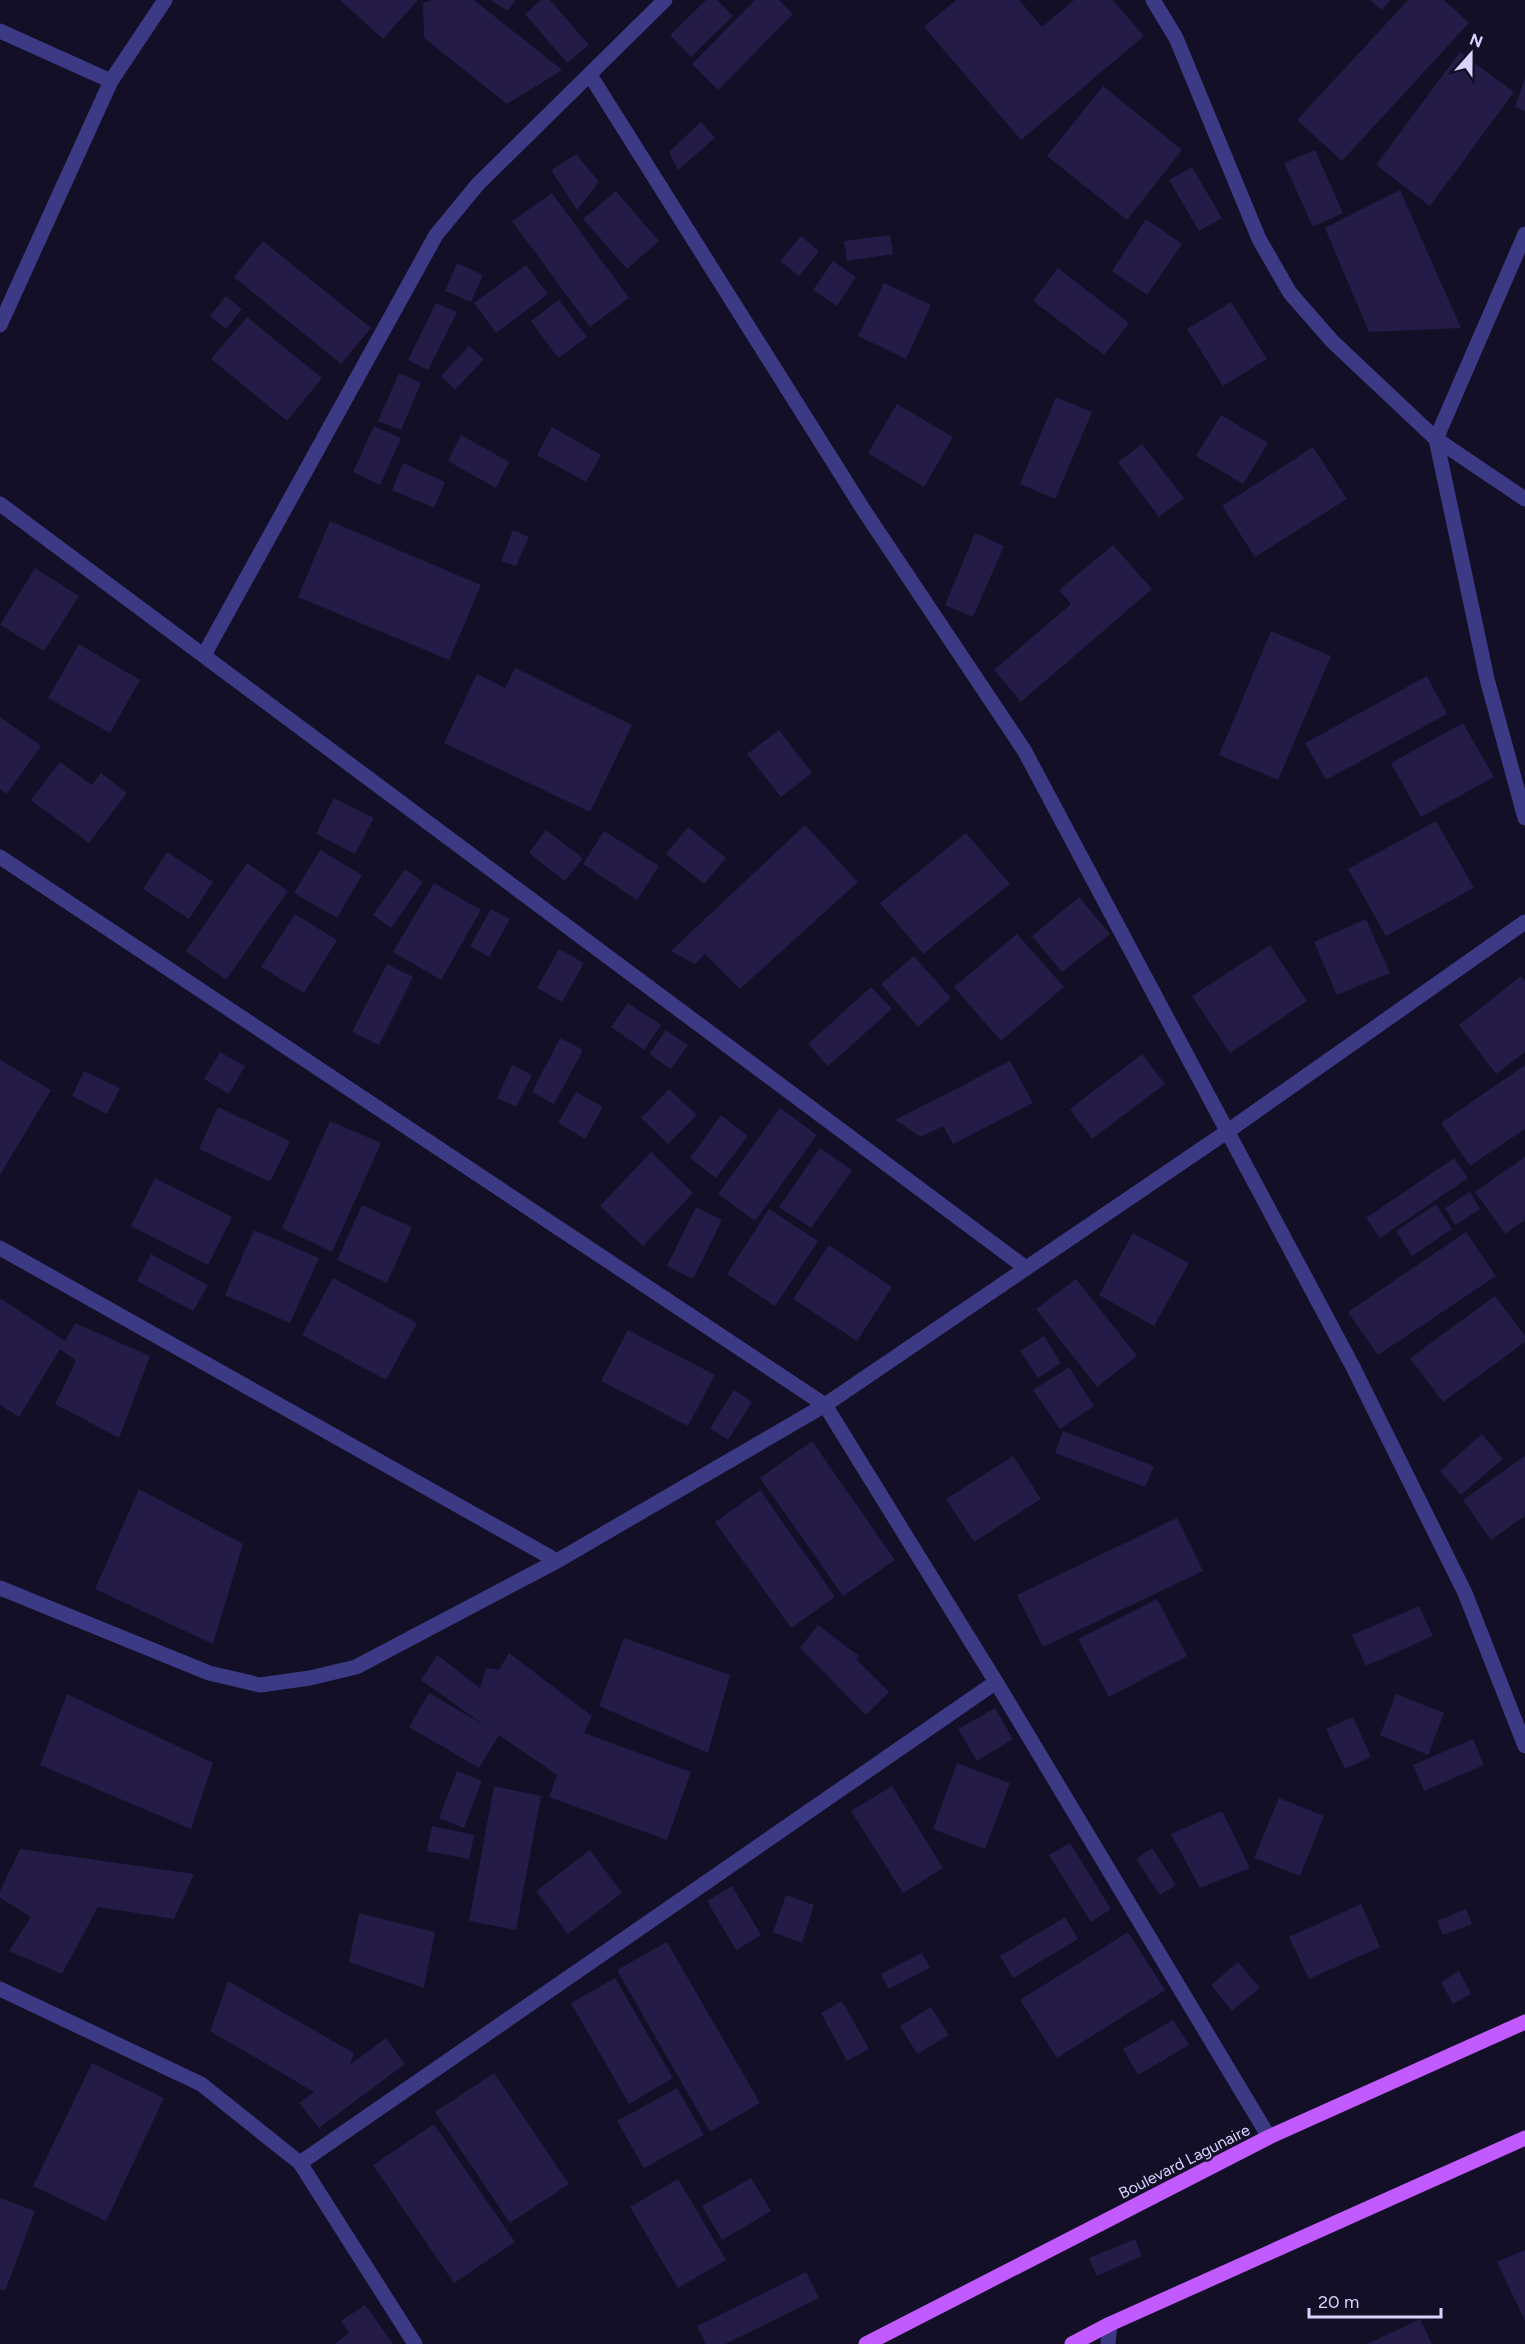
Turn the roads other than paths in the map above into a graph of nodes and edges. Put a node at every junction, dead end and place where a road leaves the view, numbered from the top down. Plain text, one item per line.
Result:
1 (165, 0) edge
2 (665, 0) edge
3 (1153, 0) edge
4 (0, 32) edge
5 (590, 75) junction
6 (111, 81) junction
7 (1525, 234) edge
8 (0, 326) edge
9 (1436, 439) junction
10 (1525, 499) edge
11 (0, 504) edge
12 (204, 655) junction
13 (1525, 818) edge
14 (0, 856) edge
15 (1525, 922) edge
16 (1228, 1131) junction
17 (0, 1248) edge
18 (1026, 1268) junction
19 (825, 1405) junction
20 (556, 1561) junction
21 (0, 1588) edge
22 (996, 1682) junction
23 (1525, 1746) edge
24 (0, 1989) edge
25 (1525, 2022) edge
26 (1269, 2137) junction
27 (1525, 2138) edge
28 (300, 2163) junction
29 (1110, 2324) junction
30 (415, 2344) edge
31 (866, 2344) edge
32 (1072, 2344) edge
33 (1107, 2344) edge

1 - 6 street
2 - 5 street
3 - 9 street
4 - 6 street
5 - 12 street
5 - 16 street
6 - 8 street
7 - 9 street
9 - 10 street
9 - 13 street
11 - 12 street
12 - 18 street
14 - 19 street
15 - 16 street
16 - 18 street
16 - 23 street
17 - 20 street
18 - 19 street
19 - 20 street
19 - 22 street
20 - 21 street
22 - 26 street
22 - 28 street
24 - 28 street
25 - 26 main road, Boulevard Lagunaire
26 - 31 main road, Boulevard Lagunaire
27 - 29 main road
28 - 30 street
29 - 32 main road
29 - 33 street

